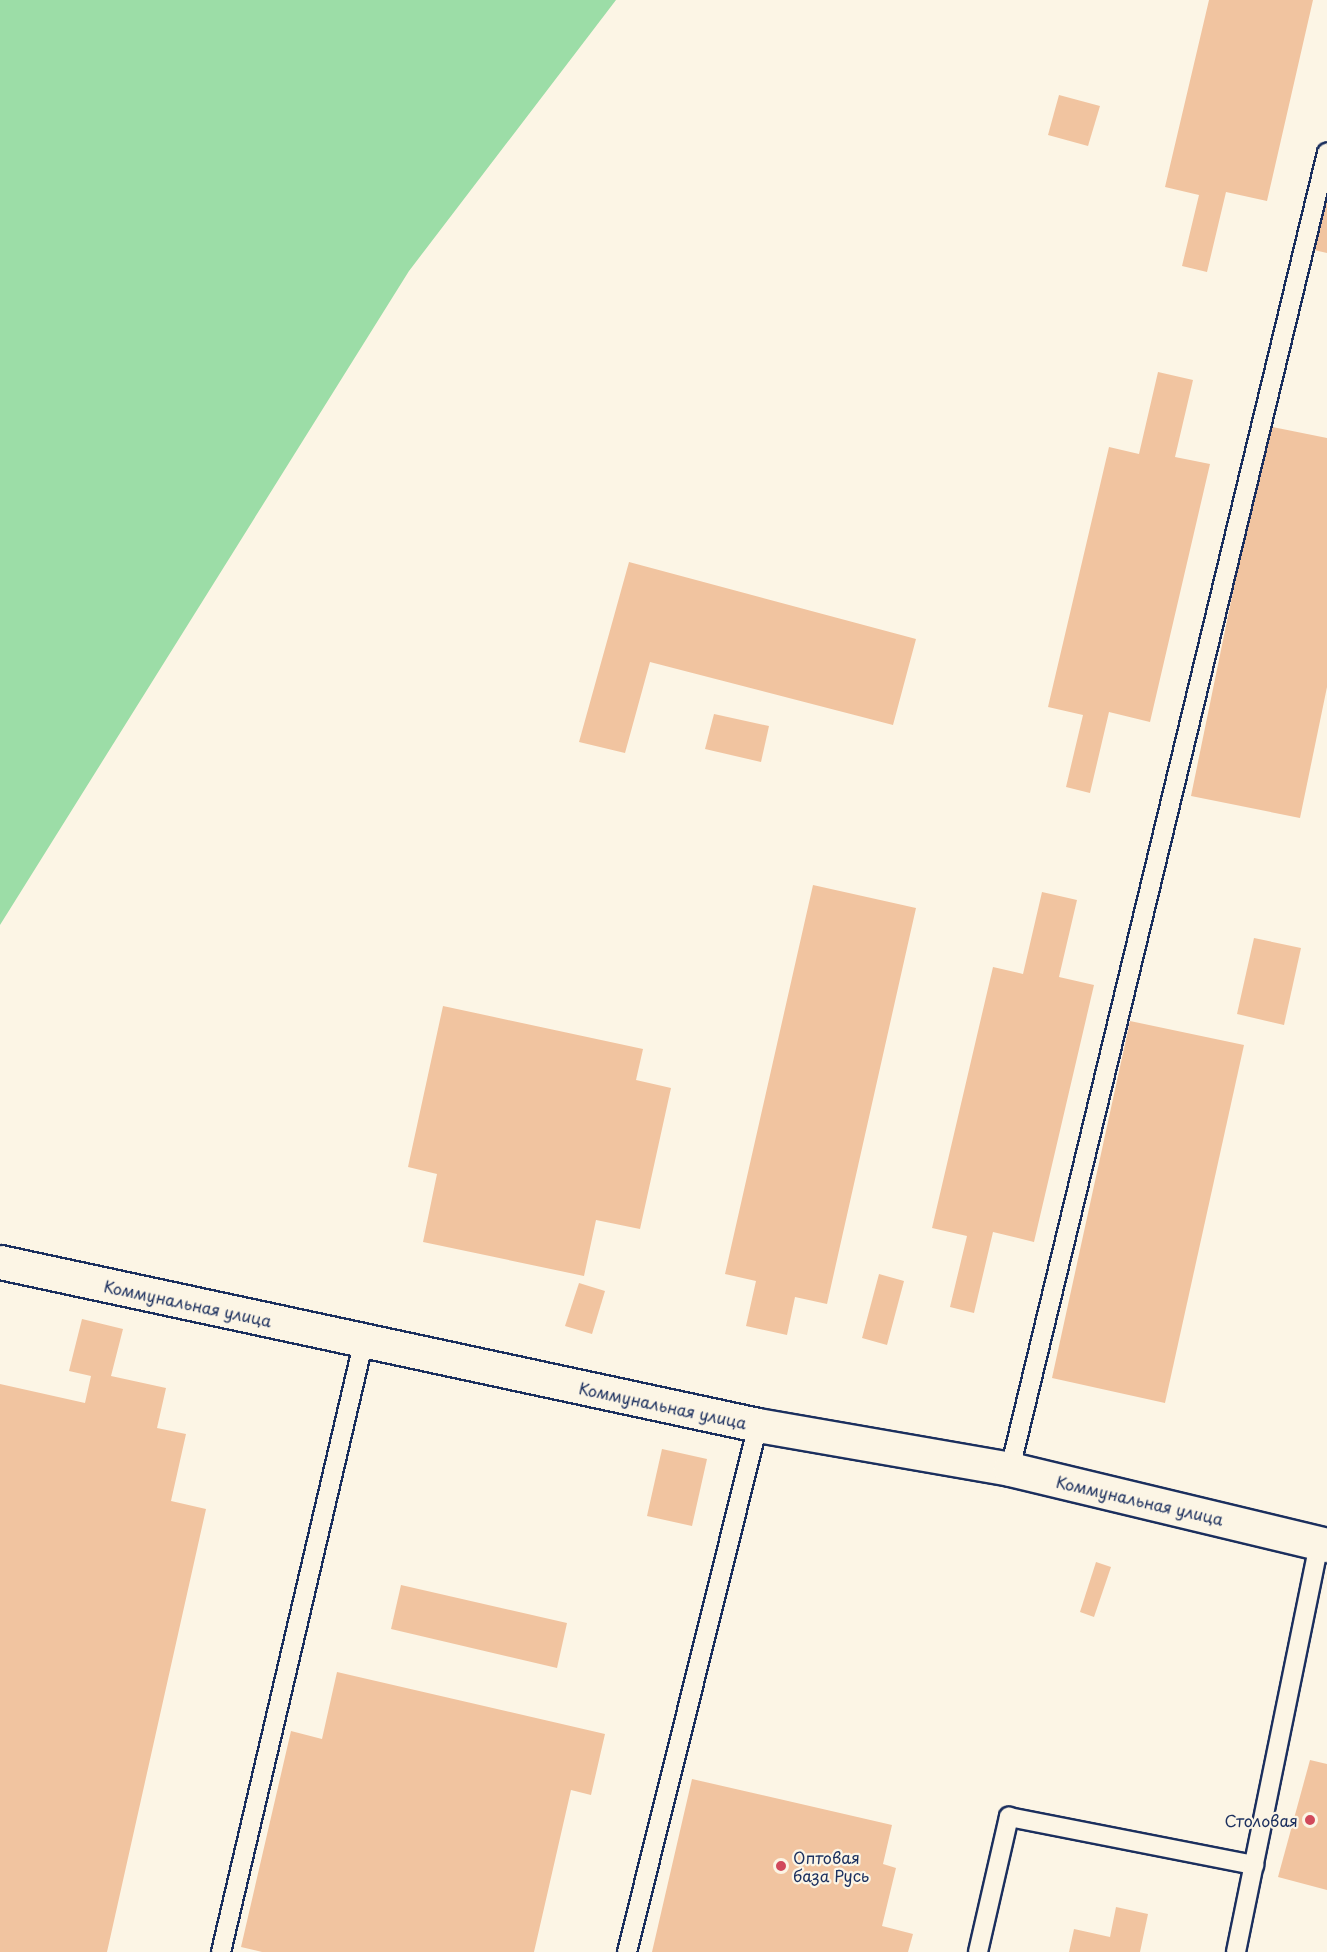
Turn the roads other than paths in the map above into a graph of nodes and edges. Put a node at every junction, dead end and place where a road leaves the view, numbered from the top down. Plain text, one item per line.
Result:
1 (1327, 153) edge
2 (0, 1262) edge
3 (364, 1340) junction
4 (758, 1425) junction
5 (1010, 1469) junction
6 (1323, 1544) edge
7 (1254, 1865) junction
8 (221, 1952) edge
9 (627, 1952) edge
10 (978, 1952) edge
11 (1236, 1952) edge

1 - 5 lane
2 - 3 street, Коммунальная улица
3 - 4 street, Коммунальная улица
3 - 8 lane
4 - 5 street, Коммунальная улица
4 - 9 lane
5 - 6 street, Коммунальная улица
6 - 7 lane
7 - 10 lane
7 - 11 lane

